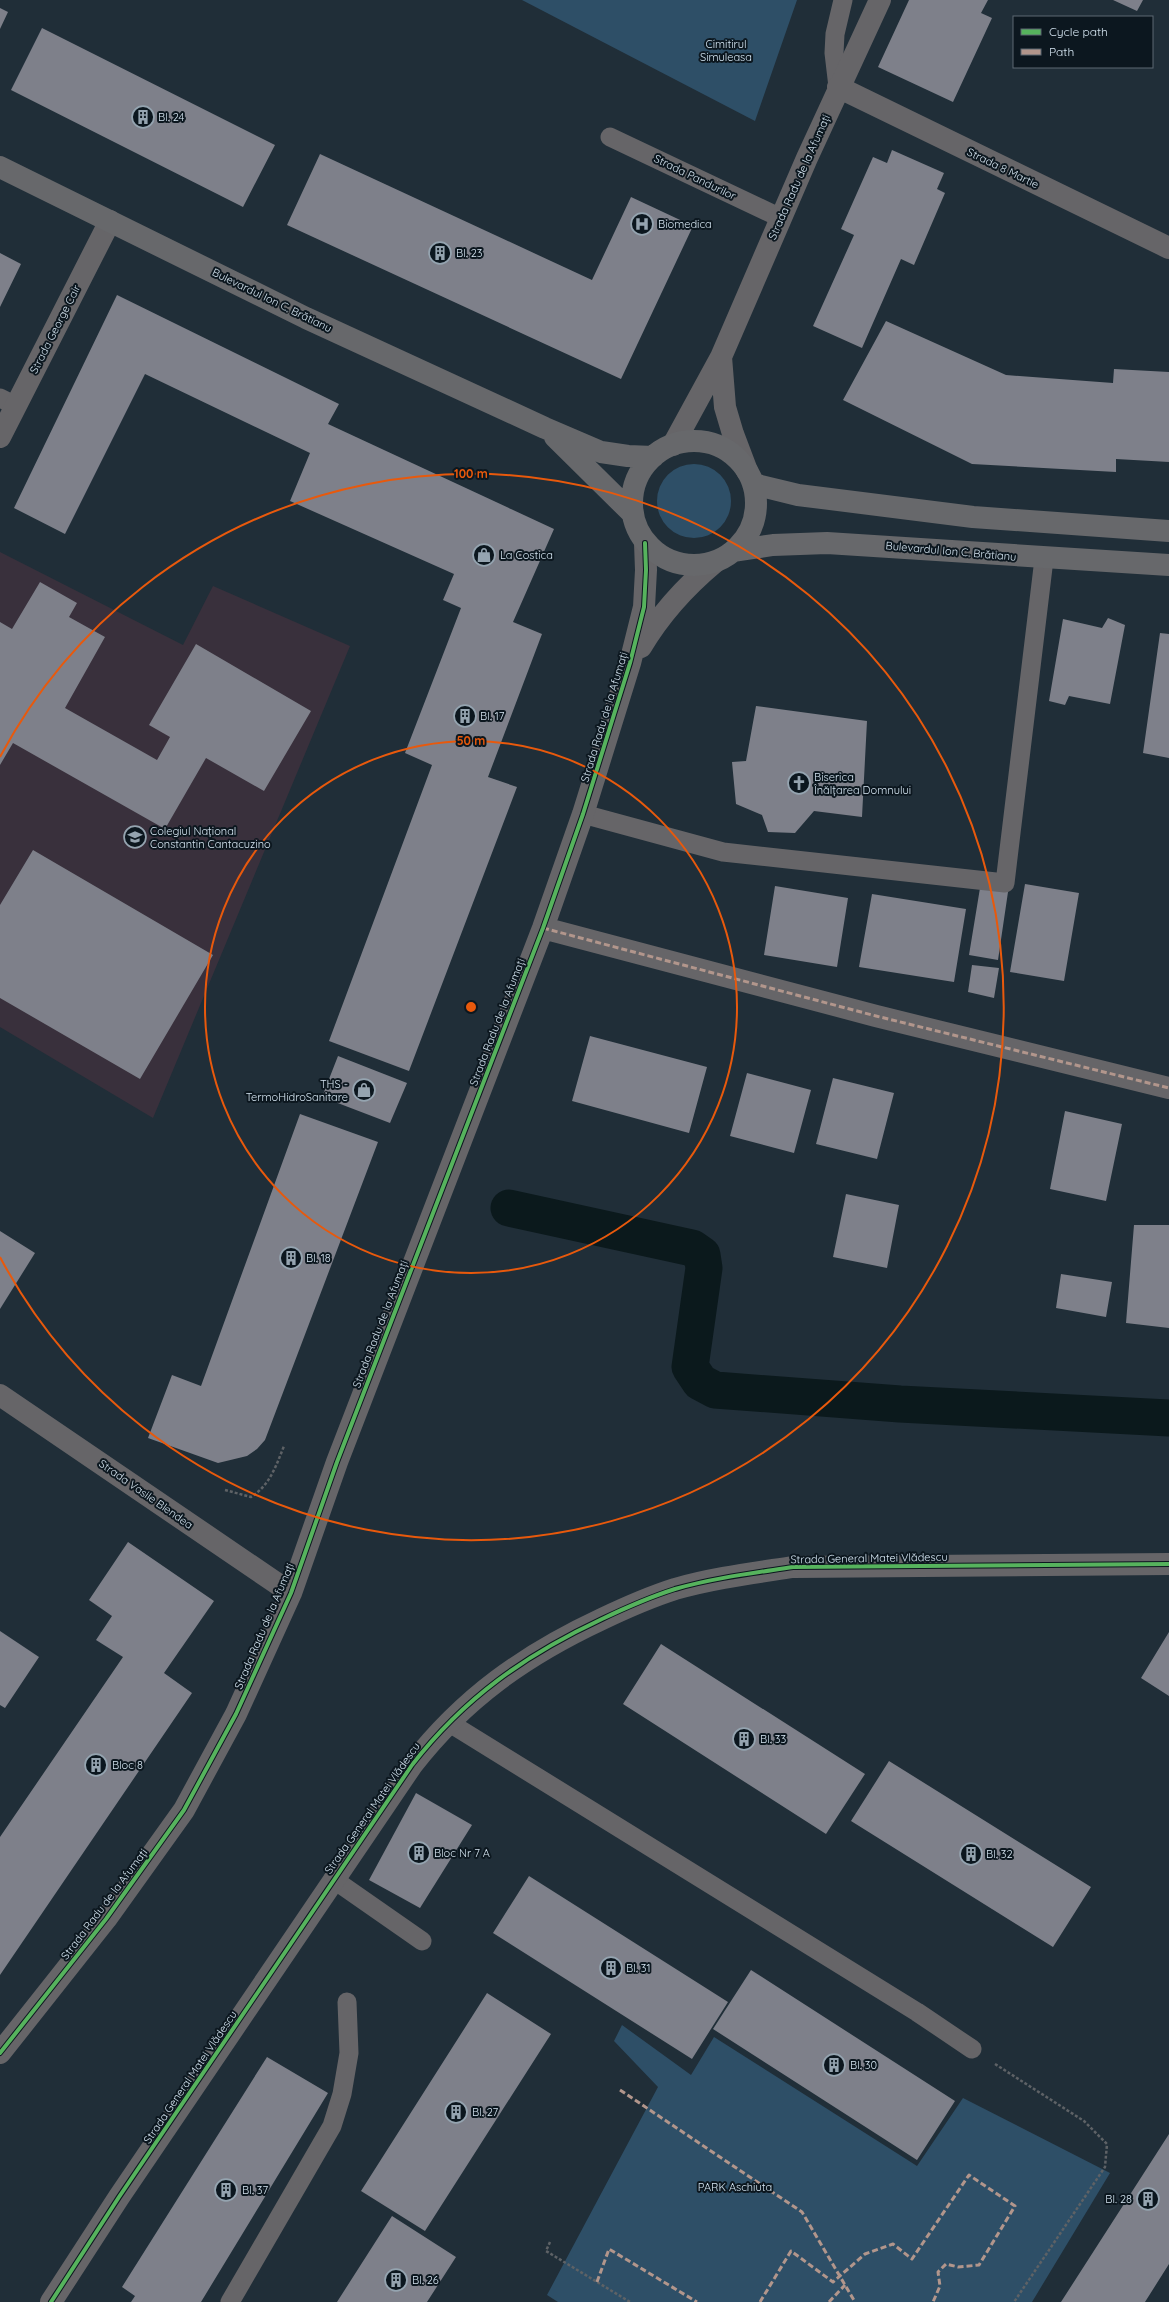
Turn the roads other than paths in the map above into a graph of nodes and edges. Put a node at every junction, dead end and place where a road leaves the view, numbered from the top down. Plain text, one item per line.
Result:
1 (843, 0) edge
2 (880, 0) edge
3 (838, 88) junction
4 (610, 137) dead end
5 (0, 167) edge
6 (780, 218) junction
7 (110, 221) junction
8 (1169, 248) edge
9 (721, 357) junction
10 (8, 402) edge
11 (545, 428) junction
12 (0, 438) edge
13 (673, 445) junction
14 (652, 457) junction
15 (750, 477) junction
16 (632, 512) junction
17 (1169, 532) edge
18 (645, 542) junction
19 (724, 557) junction
20 (1044, 558) junction
21 (1169, 565) edge
22 (630, 663) junction
23 (583, 814) junction
24 (543, 928) junction
25 (1169, 1088) edge
26 (0, 1395) edge
27 (1169, 1564) edge
28 (291, 1593) junction
29 (448, 1722) junction
30 (333, 1879) junction
31 (422, 1941) dead end
32 (347, 2002) dead end
33 (972, 2049) road end
34 (0, 2052) edge
35 (51, 2302) edge
36 (230, 2302) edge

1 - 3 lane
2 - 3 street, Strada Radu de la Afumați
3 - 6 street, Strada Radu de la Afumați
3 - 8 street, Strada 8 Martie
4 - 6 lane, Strada Pandurilor
5 - 7 main road, Bulevardul Ion C. Brătianu
6 - 9 street, Strada Radu de la Afumați
7 - 10 street, Strada George Cair
7 - 11 main road, Bulevardul Ion C. Brătianu
9 - 13 street, Strada Radu de la Afumați
9 - 15 street, Strada Radu de la Afumați
10 - 12 street, Strada George Cair
11 - 14 main road, Bulevardul Ion C. Brătianu
11 - 16 main road, Bulevardul Ion C. Brătianu
13 - 14 main road
13 - 15 main road
14 - 16 main road
15 - 17 main road
15 - 19 main road
16 - 18 main road
18 - 19 main road
18 - 22 street, Strada Radu de la Afumați
19 - 20 main road, Bulevardul Ion C. Brătianu
19 - 22 street, Strada Radu de la Afumați
20 - 21 main road, Bulevardul Ion C. Brătianu
20 - 23 lane
22 - 23 street, Strada Radu de la Afumați
23 - 24 street, Strada Radu de la Afumați
24 - 25 street
24 - 28 street, Strada Radu de la Afumați
26 - 28 street, Strada Vasile Blendea
27 - 29 street, Strada General Matei Vlădescu
28 - 34 street, Strada Radu de la Afumați
29 - 30 street, Strada General Matei Vlădescu
29 - 33 lane
30 - 31 lane
30 - 35 street, Strada General Matei Vlădescu
32 - 36 lane

